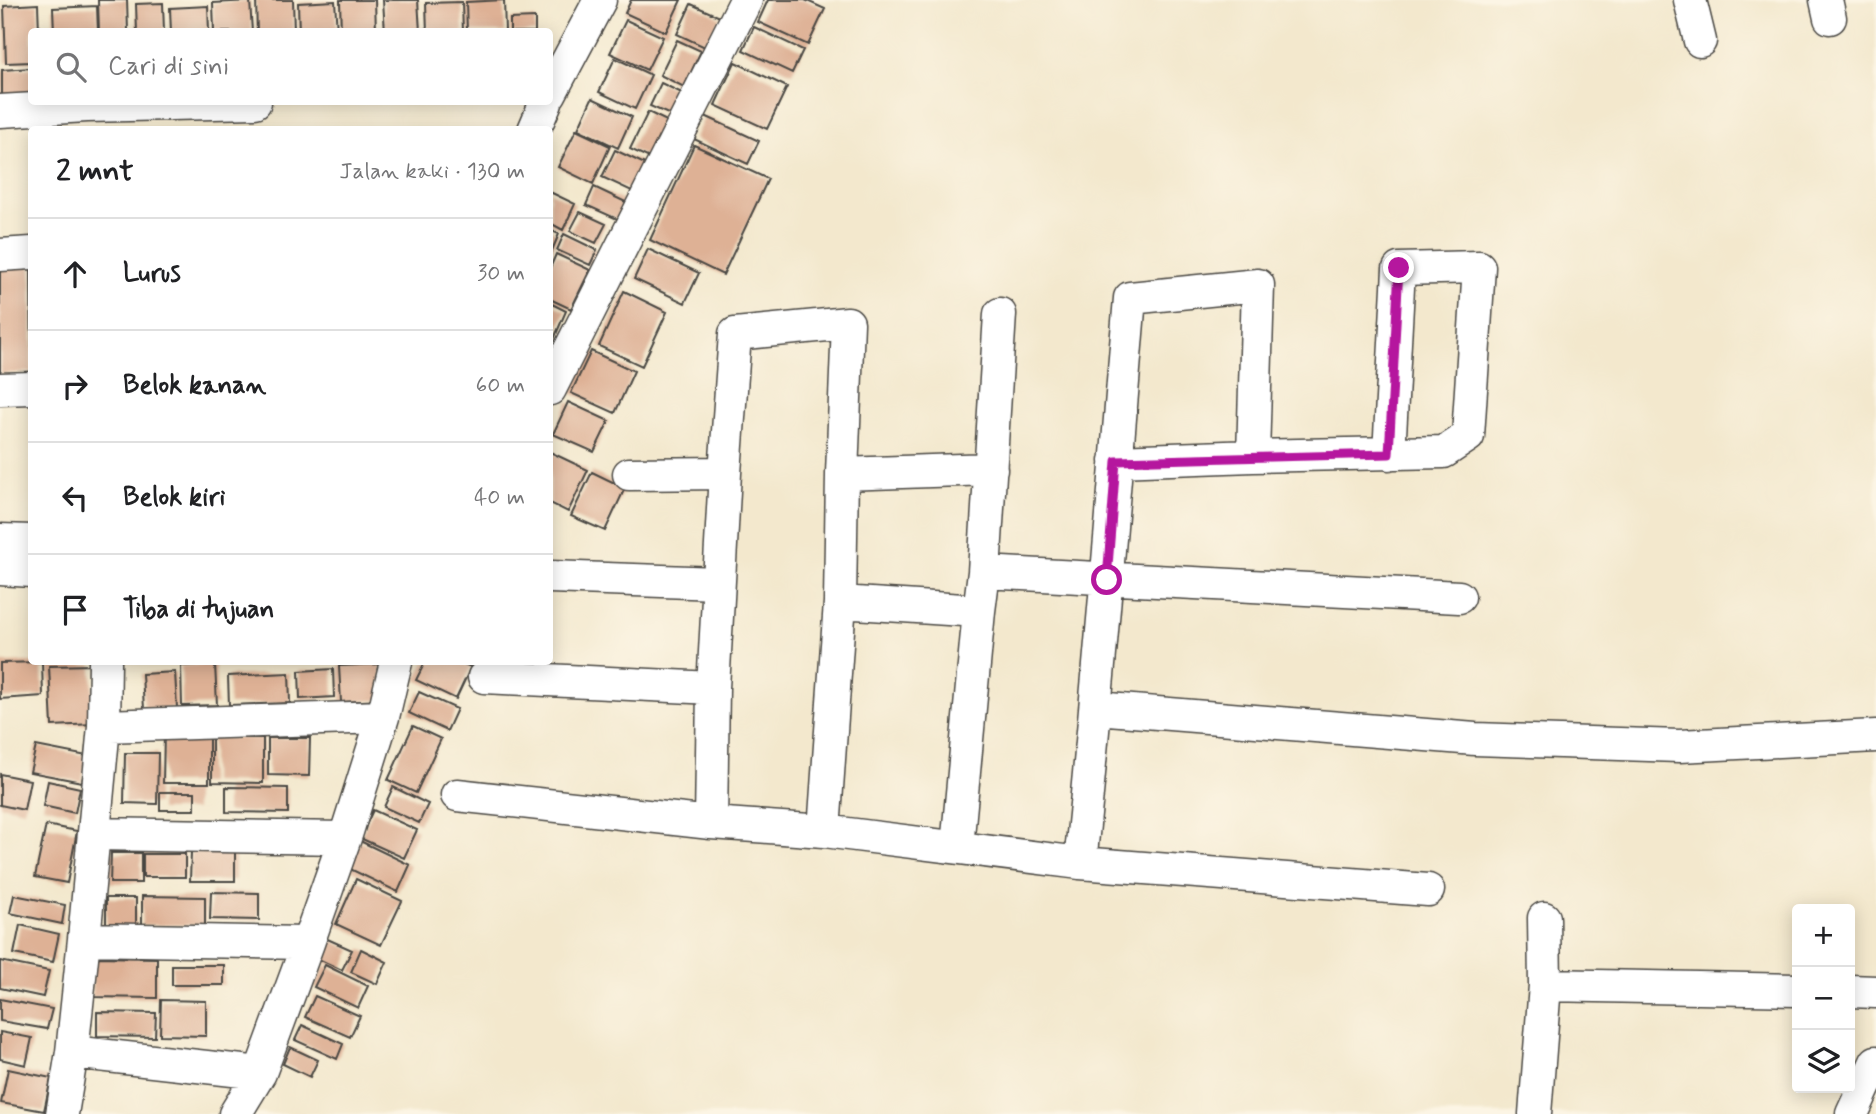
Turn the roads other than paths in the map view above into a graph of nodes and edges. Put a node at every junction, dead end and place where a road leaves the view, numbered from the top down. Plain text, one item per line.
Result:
1 (600, 0) edge
2 (746, 0) edge
3 (1690, 0) edge
4 (1700, 41) dead end
5 (553, 88) edge
6 (224, 105) edge
7 (545, 105) edge
8 (0, 111) edge
9 (87, 118) edge
10 (536, 126) edge
11 (28, 253) edge
12 (0, 255) edge
13 (1000, 314) dead end
14 (553, 383) edge
15 (28, 388) edge
16 (0, 389) edge
17 (1389, 454) junction
18 (1253, 456) junction
19 (1116, 461) junction
20 (991, 470) junction
21 (725, 473) junction
22 (629, 474) dead end
23 (842, 474) junction
24 (0, 540) edge
25 (28, 541) edge
26 (0, 569) edge
27 (28, 570) edge
28 (984, 572) junction
29 (553, 577) edge
30 (1107, 580) junction
31 (718, 583) junction
32 (1459, 597) dead end
33 (840, 602) junction
34 (979, 611) junction
35 (105, 665) edge
36 (395, 665) edge
37 (484, 677) dead end
38 (713, 688) junction
39 (1096, 708) junction
40 (383, 717) junction
41 (104, 726) junction
42 (1876, 736) edge
43 (457, 795) dead end
44 (711, 823) junction
45 (824, 831) junction
46 (94, 834) junction
47 (345, 838) junction
48 (957, 847) junction
49 (1080, 863) junction
50 (1428, 890) dead end
51 (1544, 918) dead end
52 (84, 939) junction
53 (308, 943) junction
54 (1545, 985) junction
55 (1792, 990) edge
56 (1855, 991) edge
57 (1876, 992) edge
58 (72, 1052) junction
59 (1876, 1062) edge
60 (260, 1073) junction
61 (62, 1114) edge
62 (235, 1114) edge
63 (1535, 1114) edge
64 (1852, 1114) edge

1 - 5 street
2 - 14 street
3 - 4 street
6 - 9 street
7 - 10 street
8 - 9 street
11 - 12 street
13 - 20 street
15 - 16 street
17 - 17 street
17 - 18 street
18 - 19 street
18 - 19 street
19 - 30 street
20 - 23 street
20 - 28 street
21 - 22 street
21 - 23 street
21 - 31 street
23 - 33 street
24 - 25 street
26 - 27 street
28 - 30 street
28 - 34 street
29 - 31 street
30 - 32 street
30 - 39 street
31 - 38 street
33 - 34 street
33 - 45 street
34 - 48 street
35 - 41 street
36 - 40 street
37 - 38 street
38 - 44 street
39 - 42 street
39 - 49 street
40 - 41 street
40 - 47 street
41 - 46 street
43 - 44 street
44 - 45 street
45 - 48 street
46 - 47 street
46 - 52 street
47 - 53 street
48 - 49 street
49 - 50 street
51 - 54 street
52 - 53 street
52 - 58 street
53 - 60 street
54 - 55 street
54 - 63 street
56 - 57 street
58 - 60 street
58 - 61 street
59 - 64 street
60 - 62 street

